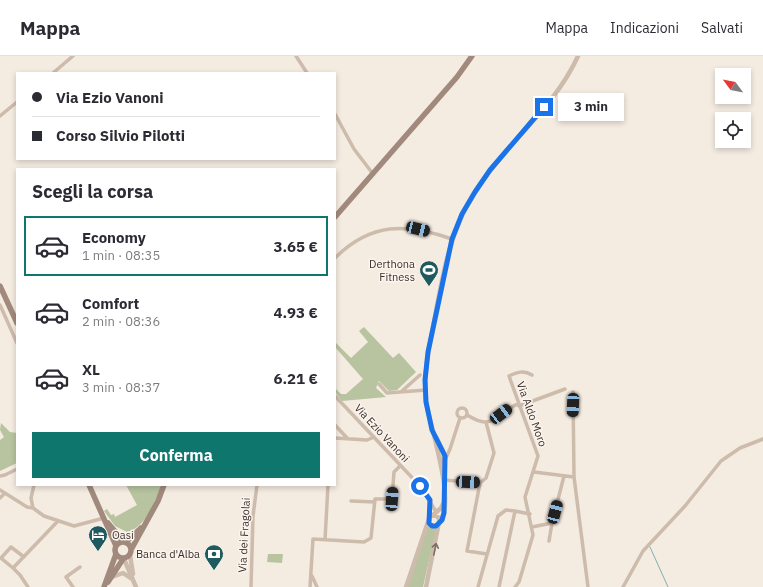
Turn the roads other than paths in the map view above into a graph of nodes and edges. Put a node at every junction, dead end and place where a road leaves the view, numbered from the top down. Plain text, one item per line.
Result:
1 (73, 56) edge
2 (296, 56) edge
3 (472, 56) edge
4 (578, 56) edge
5 (54, 72) edge
6 (306, 72) edge
7 (16, 103) edge
8 (0, 116) edge
9 (336, 116) edge
10 (373, 174) junction
11 (336, 216) edge
12 (452, 239) junction
13 (336, 257) edge
14 (0, 286) edge
15 (0, 305) edge
16 (16, 321) edge
17 (16, 342) edge
18 (420, 375) dead end
19 (532, 375) dead end
20 (379, 384) dead end
21 (565, 389) dead end
22 (426, 390) junction
23 (401, 392) junction
24 (573, 392) dead end
25 (336, 398) edge
26 (519, 405) junction
27 (467, 415) junction
28 (460, 418) junction
29 (486, 422) junction
30 (336, 425) edge
31 (432, 430) junction
32 (374, 437) junction
33 (336, 438) edge
34 (348, 439) junction
35 (763, 439) edge
36 (452, 446) junction
37 (442, 449) junction
38 (438, 454) junction
39 (445, 458) junction
40 (400, 466) junction
41 (16, 470) edge
42 (534, 472) junction
43 (443, 473) junction
44 (0, 476) edge
45 (564, 476) junction
46 (574, 477) junction
47 (444, 480) junction
48 (480, 482) junction
49 (34, 486) edge
50 (89, 486) edge
51 (164, 486) edge
52 (257, 486) edge
53 (328, 486) edge
54 (0, 490) edge
55 (5, 493) junction
56 (0, 498) edge
57 (430, 500) junction
58 (351, 501) dead end
59 (445, 501) junction
60 (375, 502) junction
61 (32, 508) junction
62 (438, 511) junction
63 (515, 511) junction
64 (530, 514) junction
65 (433, 515) junction
66 (104, 518) junction
67 (429, 519) junction
68 (57, 522) junction
69 (439, 522) junction
70 (145, 523) junction
71 (552, 523) junction
72 (532, 527) junction
73 (325, 540) junction
74 (549, 541) dead end
75 (125, 542) junction
76 (116, 546) junction
77 (132, 548) junction
78 (116, 554) junction
79 (487, 554) junction
80 (130, 555) junction
81 (24, 557) junction
82 (123, 559) junction
83 (80, 567) dead end
84 (13, 568) junction
85 (311, 575) junction
86 (110, 579) junction
87 (135, 584) edge
88 (28, 587) edge
89 (73, 587) edge
90 (104, 587) edge
91 (251, 587) edge
92 (310, 587) edge
93 (318, 587) edge
94 (406, 587) edge
95 (426, 587) edge
96 (478, 587) edge
97 (499, 587) edge
98 (515, 587) edge
99 (588, 587) edge
100 (623, 587) edge

1 - 5 street
2 - 6 street
3 - 10 main road
4 - 12 street
7 - 8 street
9 - 10 street
10 - 11 main road
12 - 13 street
12 - 22 street
14 - 16 main road
15 - 17 street
18 - 23 street
19 - 26 street, Via Aldo Moro
20 - 23 street
21 - 26 street
22 - 23 street
22 - 31 street
24 - 46 street
25 - 32 street, Via Ezio Vanoni
26 - 29 street
26 - 42 street, Via Aldo Moro
27 - 28 street
27 - 28 street
27 - 29 street
28 - 36 street
29 - 48 street
30 - 34 street
31 - 37 street
31 - 38 street
32 - 34 street
32 - 40 street, Via Ezio Vanoni
33 - 34 street
35 - 100 street
36 - 37 street
36 - 39 street
37 - 38 street
37 - 39 street
38 - 39 street
38 - 43 street
39 - 43 street
40 - 57 street, Via Ezio Vanoni
40 - 60 street
41 - 44 street
42 - 45 street
42 - 64 street, Via Aldo Moro
43 - 47 street
45 - 46 street
45 - 71 street
46 - 99 street
47 - 48 street
47 - 59 street
48 - 79 street
49 - 61 street
50 - 66 main road
51 - 70 main road
52 - 91 street, Via dei Fragolai
53 - 73 street
54 - 55 street
55 - 56 street
55 - 61 street
57 - 62 street, Via Ezio Vanoni
57 - 67 street
58 - 60 street
59 - 62 street
59 - 69 street
60 - 73 street
61 - 68 street
62 - 65 street
63 - 64 street
63 - 79 street
63 - 97 street
64 - 72 street, Via Aldo Moro
65 - 67 street
65 - 69 street
66 - 68 street
66 - 75 main road
66 - 76 main road
67 - 69 street
67 - 94 street
68 - 81 street
95 -> 69 street
70 - 75 main road
70 - 77 main road
71 - 72 street
71 - 74 street
72 - 98 street, Via Aldo Moro
73 - 85 street
75 - 76 main road
75 - 77 main road
76 - 78 main road
77 - 80 main road
78 - 82 main road
78 - 90 main road
79 - 96 street
80 - 82 main road
80 - 87 street
81 - 84 street
81 - 84 street
82 - 86 main road
82 - 87 street
83 - 89 street
84 - 88 street
85 - 92 street
85 - 93 street
86 - 87 street
86 - 90 main road

